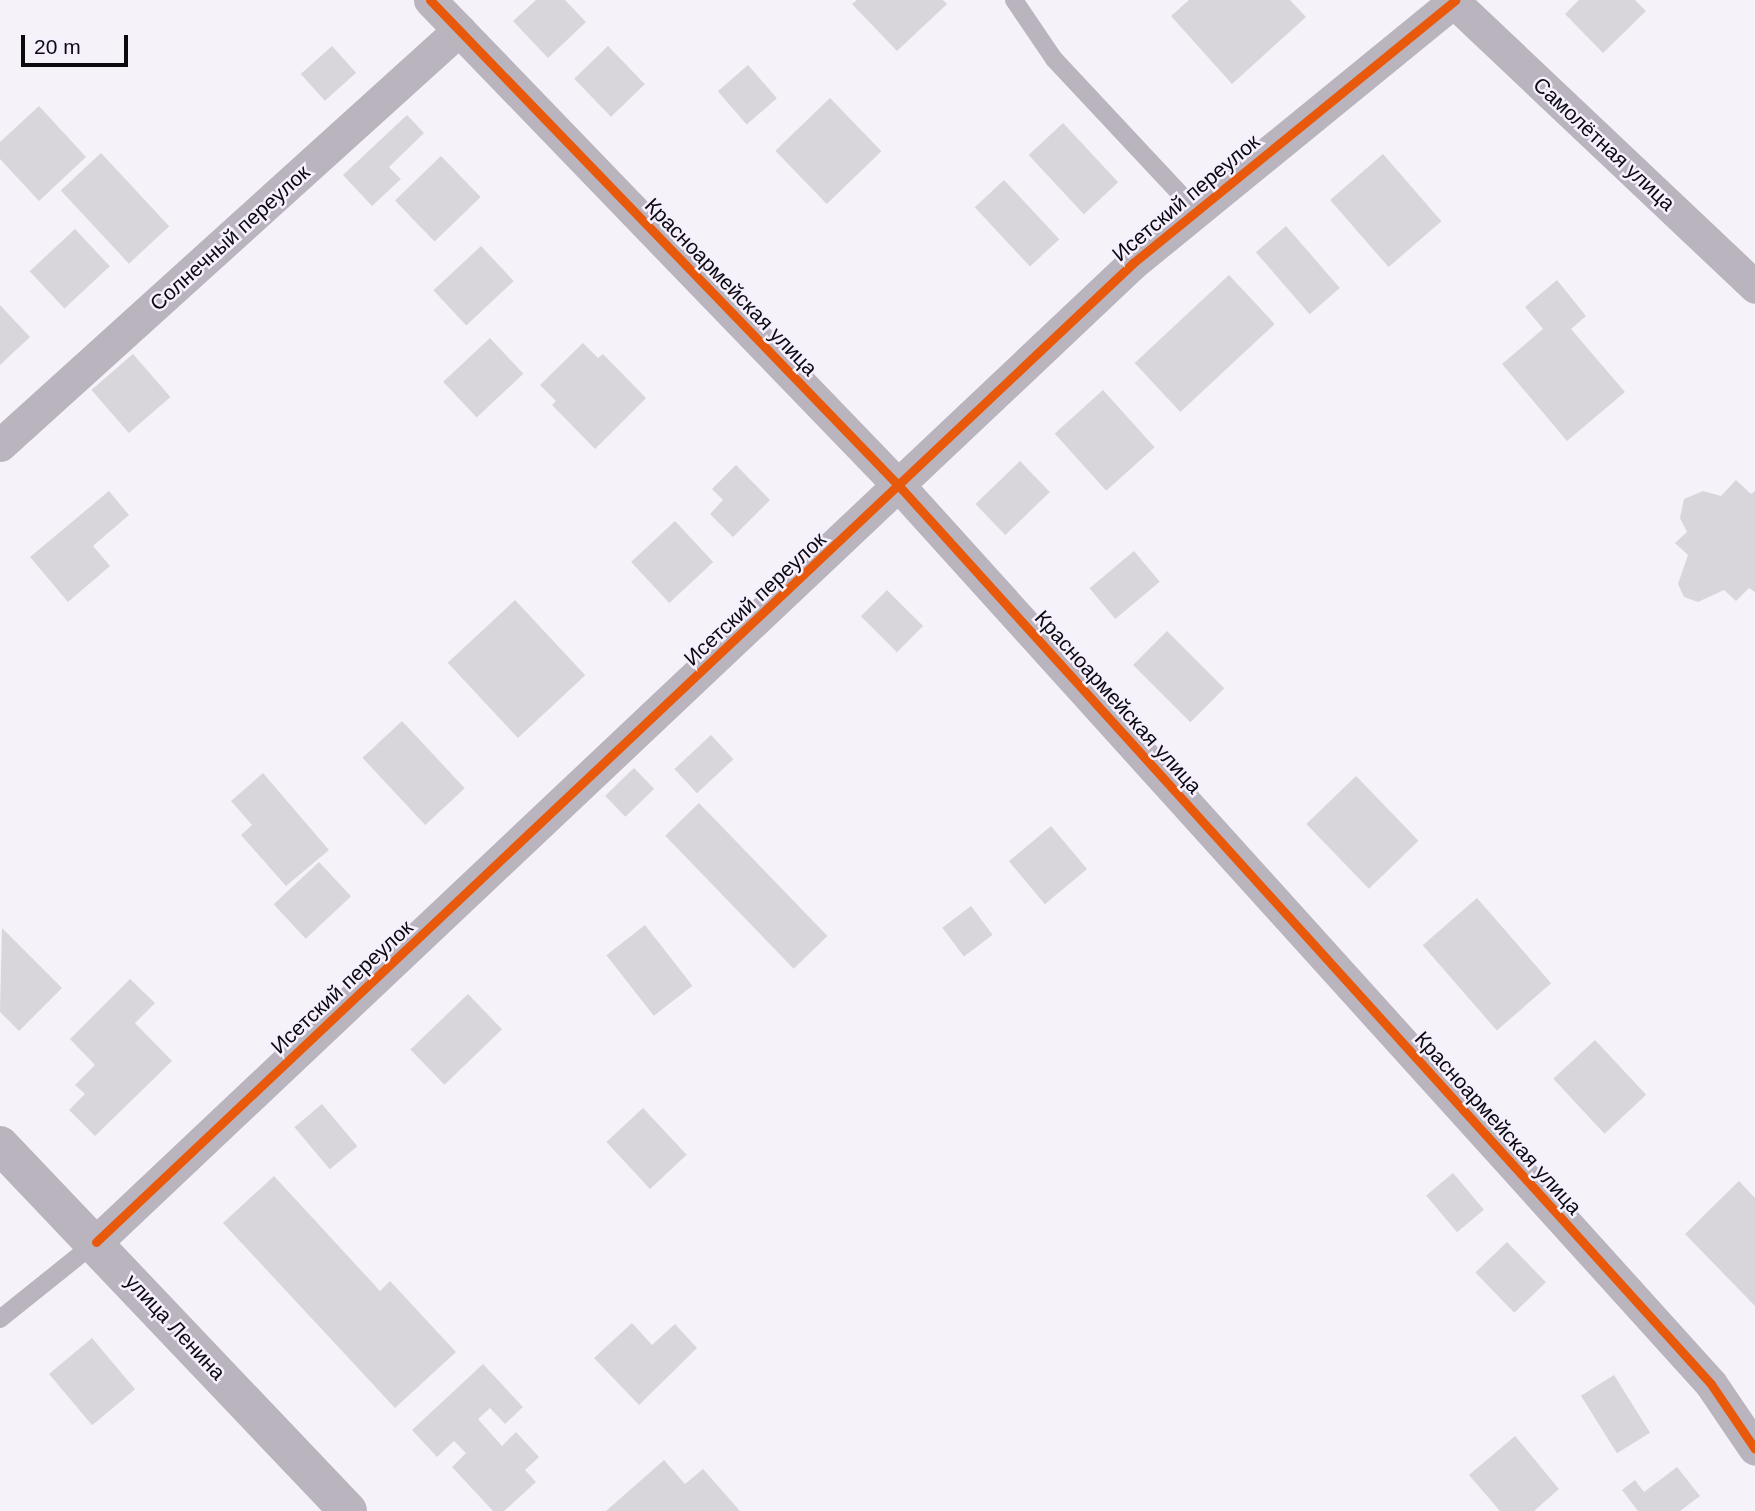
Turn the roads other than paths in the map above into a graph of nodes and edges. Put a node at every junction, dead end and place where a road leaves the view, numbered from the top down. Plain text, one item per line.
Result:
1 (430, 0) edge
2 (1014, 0) edge
3 (1454, 1) edge
4 (460, 30) junction
5 (1196, 211) junction
6 (1755, 287) edge
7 (0, 445) edge
8 (900, 487) junction
9 (0, 1145) edge
10 (96, 1242) junction
11 (0, 1319) edge
12 (1755, 1449) edge
13 (348, 1511) edge

1 - 4 street, Красноармейская улица
2 - 5 lane
3 - 5 street, Исетский переулок
3 - 6 street, Самолётная улица
4 - 7 street, Солнечный переулок
4 - 8 street, Красноармейская улица
5 - 8 street, Исетский переулок
8 - 10 street, Исетский переулок
8 - 12 street, Красноармейская улица
9 - 10 street, улица Ленина
10 - 11 lane
10 - 13 street, улица Ленина

